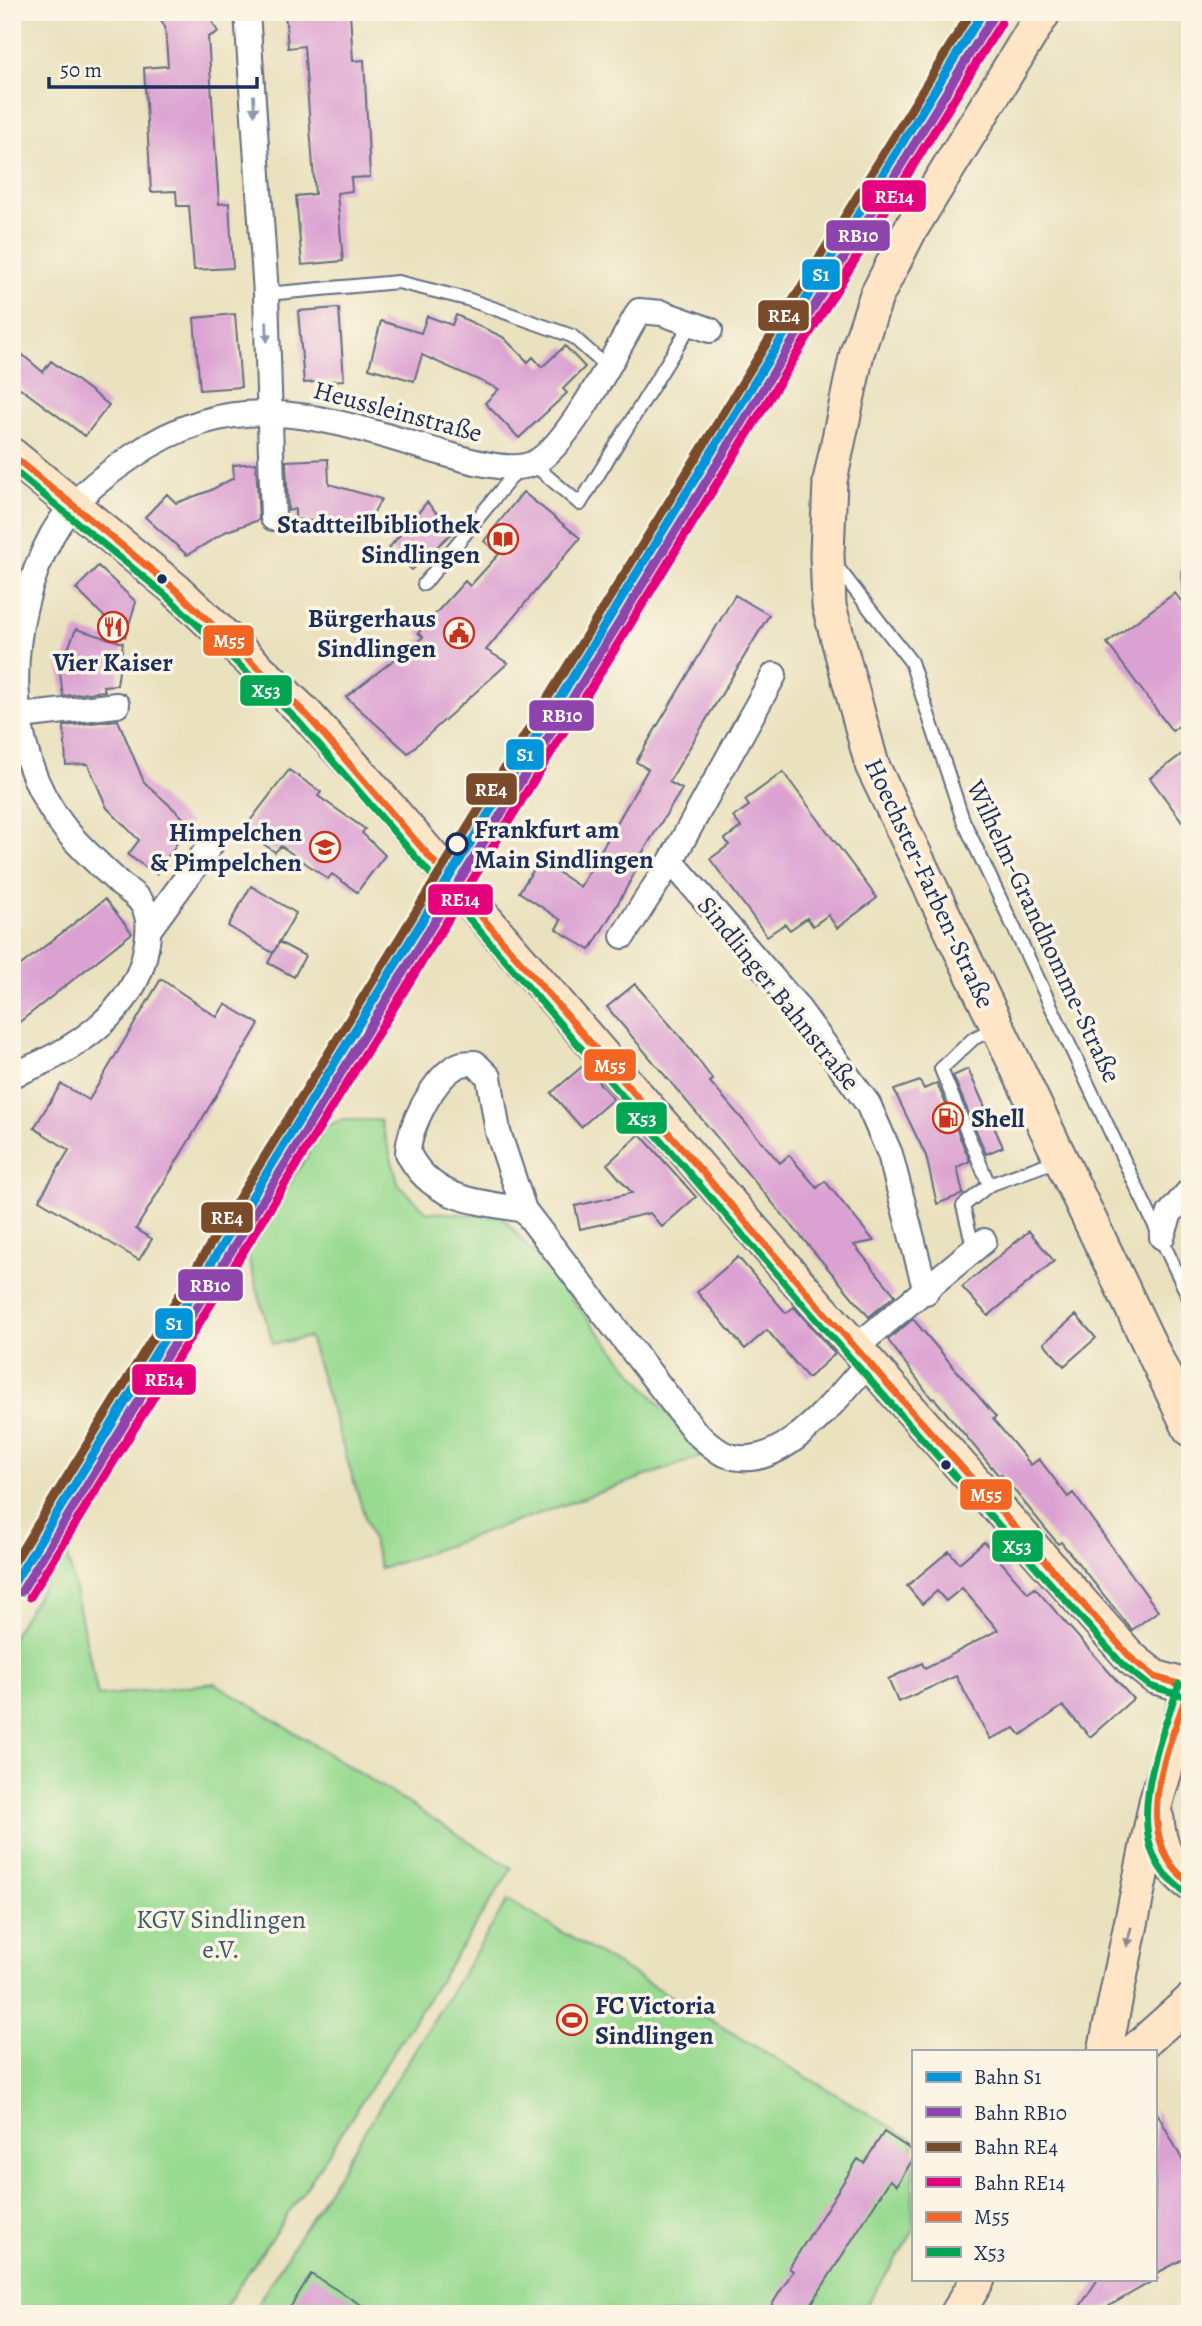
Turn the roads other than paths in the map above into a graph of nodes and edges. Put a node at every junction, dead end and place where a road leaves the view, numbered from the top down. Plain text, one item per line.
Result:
1 (247, 12) edge
2 (1044, 12) edge
3 (266, 294) junction
4 (701, 327) joint
5 (607, 366) junction
6 (270, 412) junction
7 (12, 455) edge
8 (527, 465) junction
9 (72, 503) junction
10 (273, 518) dead end
11 (1190, 541) edge
12 (827, 554) junction
13 (424, 584) dead end
14 (1189, 591) edge
15 (774, 675) dead end
16 (117, 705) dead end
17 (15, 717) edge
18 (214, 840) dead end
19 (671, 861) junction
20 (150, 928) junction
21 (623, 936) dead end
22 (996, 1027) junction
23 (12, 1075) edge
24 (1059, 1160) junction
25 (989, 1185) junction
26 (1190, 1190) edge
27 (524, 1210) junction
28 (1162, 1237) junction
29 (979, 1245) joint
30 (926, 1292) junction
31 (1190, 1300) edge
32 (862, 1355) junction
33 (1190, 1429) edge
34 (1190, 1687) edge
35 (1190, 1738) edge
36 (1165, 1770) junction
37 (1156, 1802) junction
38 (1190, 1884) edge
39 (1190, 2001) edge
40 (1105, 2050) edge
41 (1135, 2050) edge
42 (977, 2280) edge
43 (957, 2314) edge

1 -> 3 street
2 - 12 main road, Hoechster-Farben-Straße
3 - 5 lane
3 -> 6 street
4 - 5 street
4 - 8 lane
5 - 8 street
6 - 8 street, Heussleinstraße
6 - 9 street, Heussleinstraße
6 - 10 street
7 - 9 main road
8 - 13 lane
9 - 17 street, Heussleinstraße
9 - 32 main road
11 - 14 lane
12 - 22 main road, Hoechster-Farben-Straße
12 - 28 lane, Wilhelm-Grandhomme-Straße
15 - 19 street
16 - 17 street
17 - 20 street, Heussleinstraße
18 - 20 street
19 - 21 street
19 - 30 street, Sindlinger Bahnstraße
20 - 23 street
22 - 24 main road, Hoechster-Farben-Straße
22 - 25 lane
24 - 25 lane
24 - 33 main road, Hoechster-Farben-Straße
25 - 29 lane
26 - 28 street
27 - 27 street
27 - 32 street
28 - 31 lane, Wilhelm-Grandhomme-Straße
29 - 30 street
30 - 32 street
32 - 34 main road
34 - 36 main road
35 - 36 main road
36 - 37 main road
37 - 38 main road
37 -> 40 main road
39 - 41 main road
42 - 43 main road

